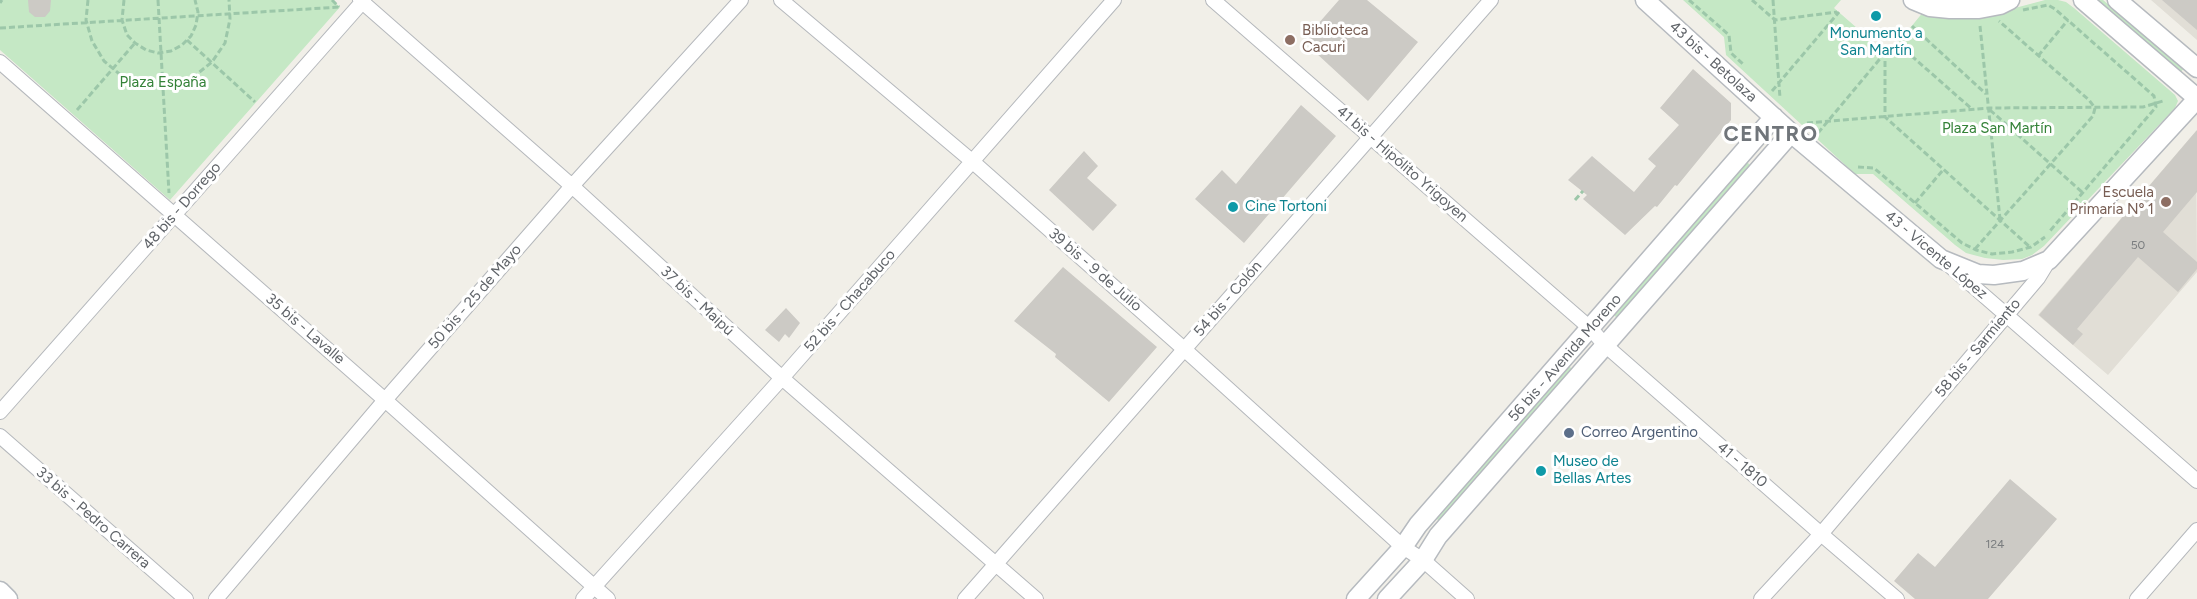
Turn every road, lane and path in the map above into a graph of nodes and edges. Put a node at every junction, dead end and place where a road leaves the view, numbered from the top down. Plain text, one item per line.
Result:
1 (88, 0) edge
2 (124, 0) edge
3 (158, 0) edge
4 (195, 0) edge
5 (229, 0) edge
6 (741, 0) edge
7 (781, 0) edge
8 (1114, 0) edge
9 (1213, 0) edge
10 (1491, 0) edge
11 (1645, 0) edge
12 (1752, 0) edge
13 (1773, 0) edge
14 (1913, 0) edge
15 (2083, 0) edge
16 (2116, 0) edge
17 (362, 1) edge
18 (1691, 1) edge
19 (340, 7) dead end
20 (2010, 10) edge
21 (230, 14) junction
22 (198, 16) junction
23 (159, 18) junction
24 (1980, 18) dead end
25 (122, 20) junction
26 (1775, 20) junction
27 (2068, 20) junction
28 (87, 23) junction
29 (1912, 27) dead end
30 (0, 28) edge
31 (187, 40) junction
32 (135, 44) junction
33 (1898, 44) dead end
34 (161, 52) junction
35 (2038, 56) junction
36 (0, 62) edge
37 (212, 62) junction
38 (1748, 68) dead end
39 (2197, 68) edge
40 (113, 69) junction
41 (1779, 83) junction
42 (1764, 84) dead end
43 (163, 85) junction
44 (1772, 91) junction
45 (1988, 95) junction
46 (1780, 98) junction
47 (2197, 99) edge
48 (2163, 101) dead end
49 (256, 102) dead end
50 (2156, 104) junction
51 (1989, 108) junction
52 (2095, 108) junction
53 (1973, 110) junction
54 (73, 115) dead end
55 (1885, 117) junction
56 (1790, 120) junction
57 (1827, 122) junction
58 (1818, 133) junction
59 (1370, 137) junction
60 (1825, 140) dead end
61 (973, 162) junction
62 (2051, 163) junction
63 (1855, 168) dead end
64 (1943, 169) junction
65 (572, 186) junction
66 (1583, 191) dead end
67 (161, 193) dead end
68 (2083, 193) junction
69 (1575, 200) dead end
70 (1915, 203) junction
71 (174, 215) junction
72 (2000, 220) junction
73 (2031, 247) junction
74 (1975, 249) junction
75 (1941, 259) junction
76 (2049, 260) junction
77 (2006, 315) junction
78 (1590, 328) junction
79 (1605, 345) junction
80 (1184, 349) junction
81 (782, 378) junction
82 (385, 400) junction
83 (0, 412) edge
84 (0, 436) edge
85 (2197, 481) edge
86 (2197, 530) edge
87 (1821, 534) junction
88 (1403, 547) junction
89 (1423, 560) junction
90 (996, 563) junction
91 (594, 587) junction
92 (0, 591) edge
93 (8, 599) edge
94 (186, 599) edge
95 (216, 599) edge
96 (583, 599) edge
97 (608, 599) edge
98 (965, 599) edge
99 (1036, 599) edge
100 (1356, 599) edge
101 (1387, 599) edge
102 (1467, 599) edge
103 (1761, 599) edge
104 (1897, 599) edge
105 (2137, 599) edge

1 - 28 path
2 - 25 path
3 - 23 path
4 - 22 path
5 - 21 path
6 - 65 street, 50 bis - 25 de Mayo
7 - 61 street, 39 bis - 9 de Julio
8 - 61 street, 52 bis - Chacabuco
9 - 59 street, 41 bis - Hipólito Yrigoyen
10 - 59 street, 54 bis - Colón
11 - 56 main road, 43 bis - Betolaza
12 - 26 path
13 - 26 path
14 - 20 main road
15 - 47 main road
16 - 39 main road
17 - 65 street, 37 bis - Maipú
17 - 71 street, 48 bis - Dorrego
18 - 38 path
19 - 21 path
20 - 27 path
20 - 35 path
21 - 22 path
21 - 37 path
22 - 23 path
22 - 31 path
23 - 25 path
23 - 34 path
24 - 45 path
25 - 28 path
25 - 32 path
26 - 41 path
26 - 41 path
27 - 35 path
27 - 50 path
28 - 30 path
28 - 40 path
29 - 45 path
31 - 34 path
31 - 37 path
32 - 34 path
32 - 40 path
33 - 53 path
34 - 43 path
35 - 52 path
36 - 71 street, 35 bis - Lavalle
37 - 43 path
37 - 49 path
40 - 43 path
40 - 54 path
41 - 44 path
41 - 46 path
42 - 44 path
43 - 67 path
44 - 46 path
45 - 51 path
46 - 56 path
47 - 76 main road, 58 bis - Sarmiento
48 - 50 path
50 - 52 path
50 - 68 path
51 - 52 path
51 - 53 path
51 - 62 path
51 - 72 path
52 - 62 path
53 - 55 path
55 - 57 path
55 - 57 path
55 - 64 path
56 - 57 path
56 - 58 path
56 - 75 main road, 43 - Vicente López
56 - 78 main road, 56 bis - Avenida Moreno
56 - 79 main road, 56 bis - Avenida Moreno
57 - 58 path
58 - 60 path
59 - 78 street, 41 bis - Hipólito Yrigoyen
59 - 80 street, 54 bis - Colón
61 - 80 street, 39 bis - 9 de Julio
61 - 81 street, 52 bis - Chacabuco
62 - 68 path
62 - 72 path
63 - 70 path
64 - 70 path
64 - 72 path
65 - 81 street, 37 bis - Maipú
65 - 82 street, 50 bis - 25 de Mayo
66 - 69 path
68 - 73 path
70 - 74 path
71 - 82 street, 35 bis - Lavalle
71 - 83 street, 48 bis - Dorrego
72 - 73 path
72 - 74 path
73 - 74 path
75 - 76 main road
75 - 77 street, 43 - Vicente López
76 - 77 street, 58 bis - Sarmiento
77 - 85 street, 43 - Vicente López
77 - 87 street, 58 bis - Sarmiento
78 - 79 street, 41 - 1810
78 - 88 main road, 56 bis - Avenida Moreno
79 - 87 street, 41 - 1810
79 - 89 main road, 56 bis - Avenida Moreno
80 - 88 street, 39 bis - 9 de Julio
80 - 90 street, 54 bis - Colón
81 - 90 street, 37 bis - Maipú
81 - 91 street, 52 bis - Chacabuco
82 - 91 street, 35 bis - Lavalle
82 - 95 street, 50 bis - 25 de Mayo
84 - 94 street, 33 bis - Pedro Carrera
86 - 105 street
87 - 103 street, 58 bis - Sarmiento
87 - 104 street, 41 - 1810
88 - 89 street, 39 bis - 9 de Julio
88 - 100 main road, 56 bis - Avenida Moreno
89 - 101 main road, 56 bis - Avenida Moreno
89 - 102 street, 39 bis - 9 de Julio
90 - 98 street, 54 bis - Colón
90 - 99 street, 37 bis - Maipú
91 - 96 street, 52 bis - Chacabuco
91 - 97 street, 35 bis - Lavalle
92 - 93 main road

